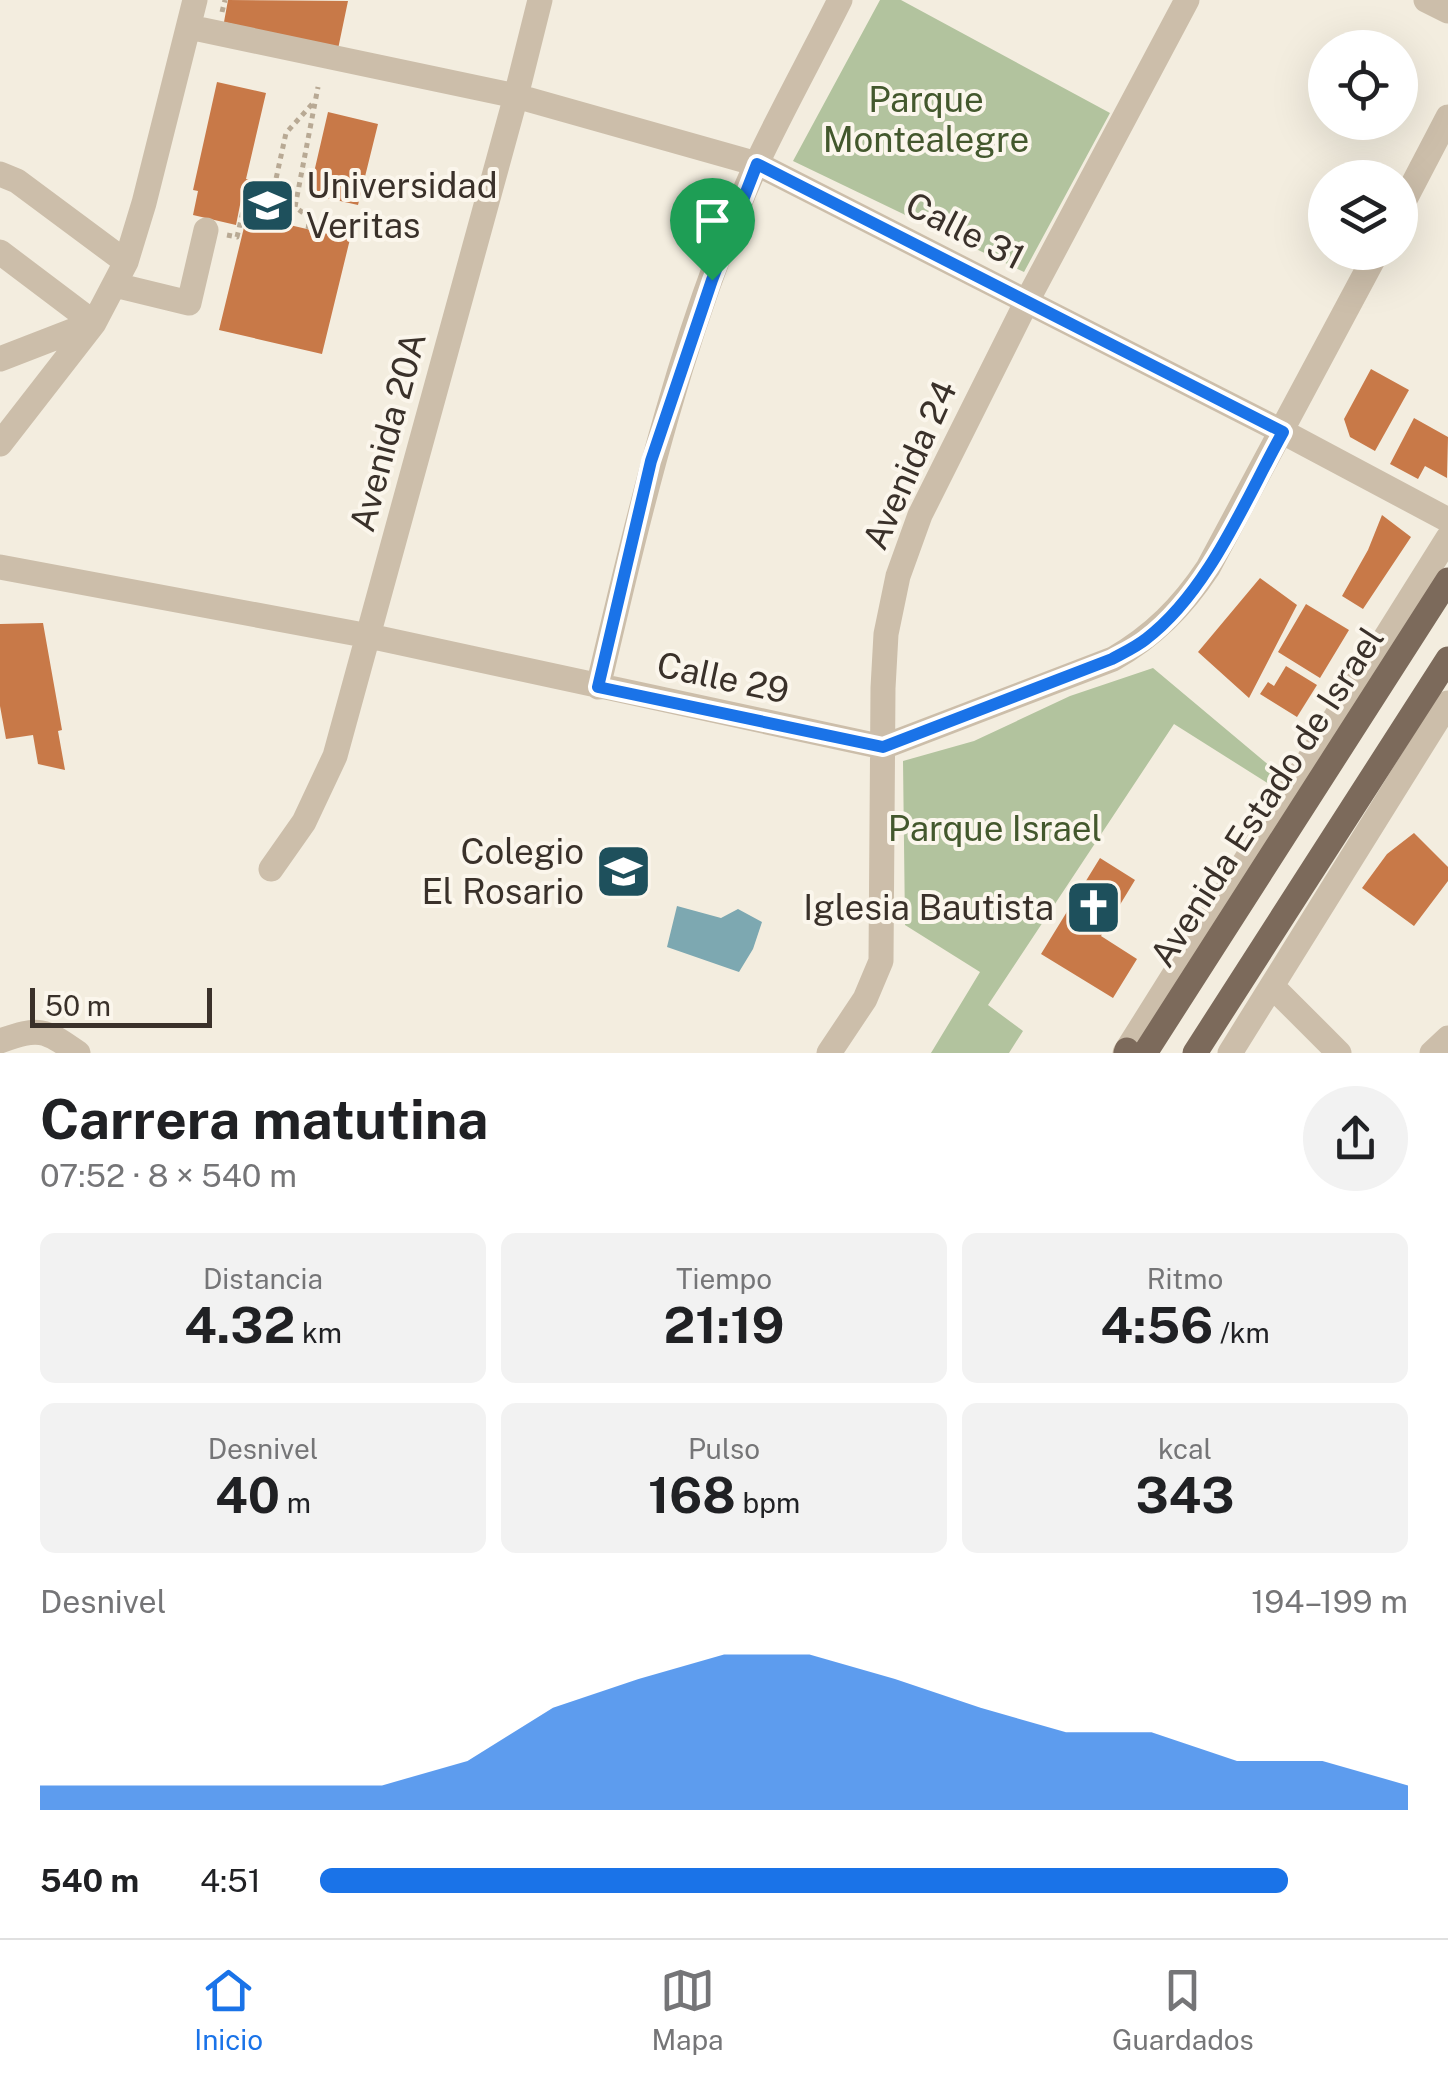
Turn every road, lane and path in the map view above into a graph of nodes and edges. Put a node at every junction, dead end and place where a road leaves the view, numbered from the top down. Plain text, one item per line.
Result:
1 (195, 0) edge
2 (540, 0) edge
3 (840, 0) edge
4 (1187, 0) edge
5 (1426, 0) edge
6 (1448, 10) edge
7 (189, 27) junction
8 (318, 86) dead end
9 (516, 96) junction
10 (314, 102) junction
11 (1448, 117) edge
12 (757, 164) junction
13 (0, 174) edge
14 (1418, 174) edge
15 (308, 229) dead end
16 (206, 230) joint
17 (0, 252) edge
18 (1368, 270) edge
19 (120, 274) junction
20 (1026, 301) junction
21 (94, 323) junction
22 (0, 359) edge
23 (1283, 432) junction
24 (0, 444) edge
25 (1448, 520) edge
26 (1448, 538) edge
27 (0, 568) edge
28 (1448, 580) edge
29 (369, 636) junction
30 (1448, 659) edge
31 (598, 687) junction
32 (1448, 703) edge
33 (883, 747) junction
34 (1267, 862) junction
35 (271, 869) dead end
36 (1222, 900) junction
37 (1273, 987) junction
38 (1448, 1038) edge
39 (0, 1042) edge
40 (1131, 1052) edge
41 (78, 1053) edge
42 (829, 1053) edge
43 (1196, 1053) edge
44 (1230, 1053) edge
45 (1339, 1053) edge
46 (1432, 1053) edge

1 - 7 street
2 - 9 street, Avenida 20A
3 - 12 street
4 - 20 street, Avenida 24
5 - 6 street
7 - 9 street, Calle 31
7 - 19 street
8 - 10 path
9 - 12 street, Calle 31
9 - 29 street, Avenida 20A
10 - 15 path
10 - 16 path
11 - 14 street
12 - 20 street, Calle 31
12 - 31 street
13 - 19 street
16 - 19 street
17 - 21 street
18 - 23 street
19 - 21 street
20 - 23 street, Calle 31
20 - 33 street, Avenida 24
21 - 22 street
21 - 24 street
23 - 25 street, Calle 31
23 - 33 street
26 - 36 street
27 - 29 street, Calle 29
28 - 34 main road, Avenida Estado de Israel
29 - 31 street, Calle 29
29 - 35 street, Avenida 20A
30 - 43 main road
31 - 33 street, Calle 29
32 - 37 street
33 - 42 street, Avenida 24
34 - 36 main road
34 - 40 main road, Avenida Estado de Israel
36 - 40 street
37 - 44 street
37 - 45 street
38 - 46 street
39 - 41 street

